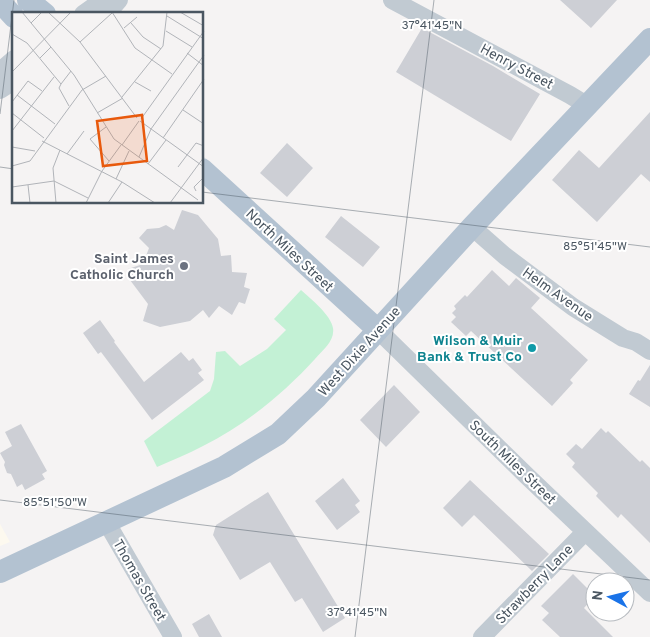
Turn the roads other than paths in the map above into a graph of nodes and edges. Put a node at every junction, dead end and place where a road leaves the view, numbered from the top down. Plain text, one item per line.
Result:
1 (28, 0) edge
2 (103, 0) edge
3 (119, 0) edge
4 (392, 0) edge
5 (0, 2) edge
6 (43, 12) edge
7 (87, 12) edge
8 (109, 12) edge
9 (12, 15) edge
10 (650, 39) edge
11 (12, 61) edge
12 (0, 71) edge
13 (12, 82) edge
14 (0, 90) edge
15 (588, 106) junction
16 (204, 171) edge
17 (472, 227) junction
18 (378, 330) junction
19 (650, 351) edge
20 (107, 523) junction
21 (585, 532) junction
22 (0, 572) edge
23 (650, 593) edge
24 (173, 637) edge
25 (482, 637) edge

1 - 6 main road
2 - 7 street
3 - 8 street
4 - 15 street, Henry Street
5 - 9 main road
10 - 15 main road, West Dixie Avenue
11 - 12 street
13 - 14 street
15 - 17 main road, West Dixie Avenue
16 - 18 main road, North Miles Street
17 - 18 main road, West Dixie Avenue
17 - 19 street, Helm Avenue
18 - 20 main road, West Dixie Avenue
18 - 21 street, South Miles Street
20 - 22 main road, West Dixie Avenue
20 - 24 street, Thomas Street
21 - 23 street, South Miles Street
21 - 25 street, Strawberry Lane

